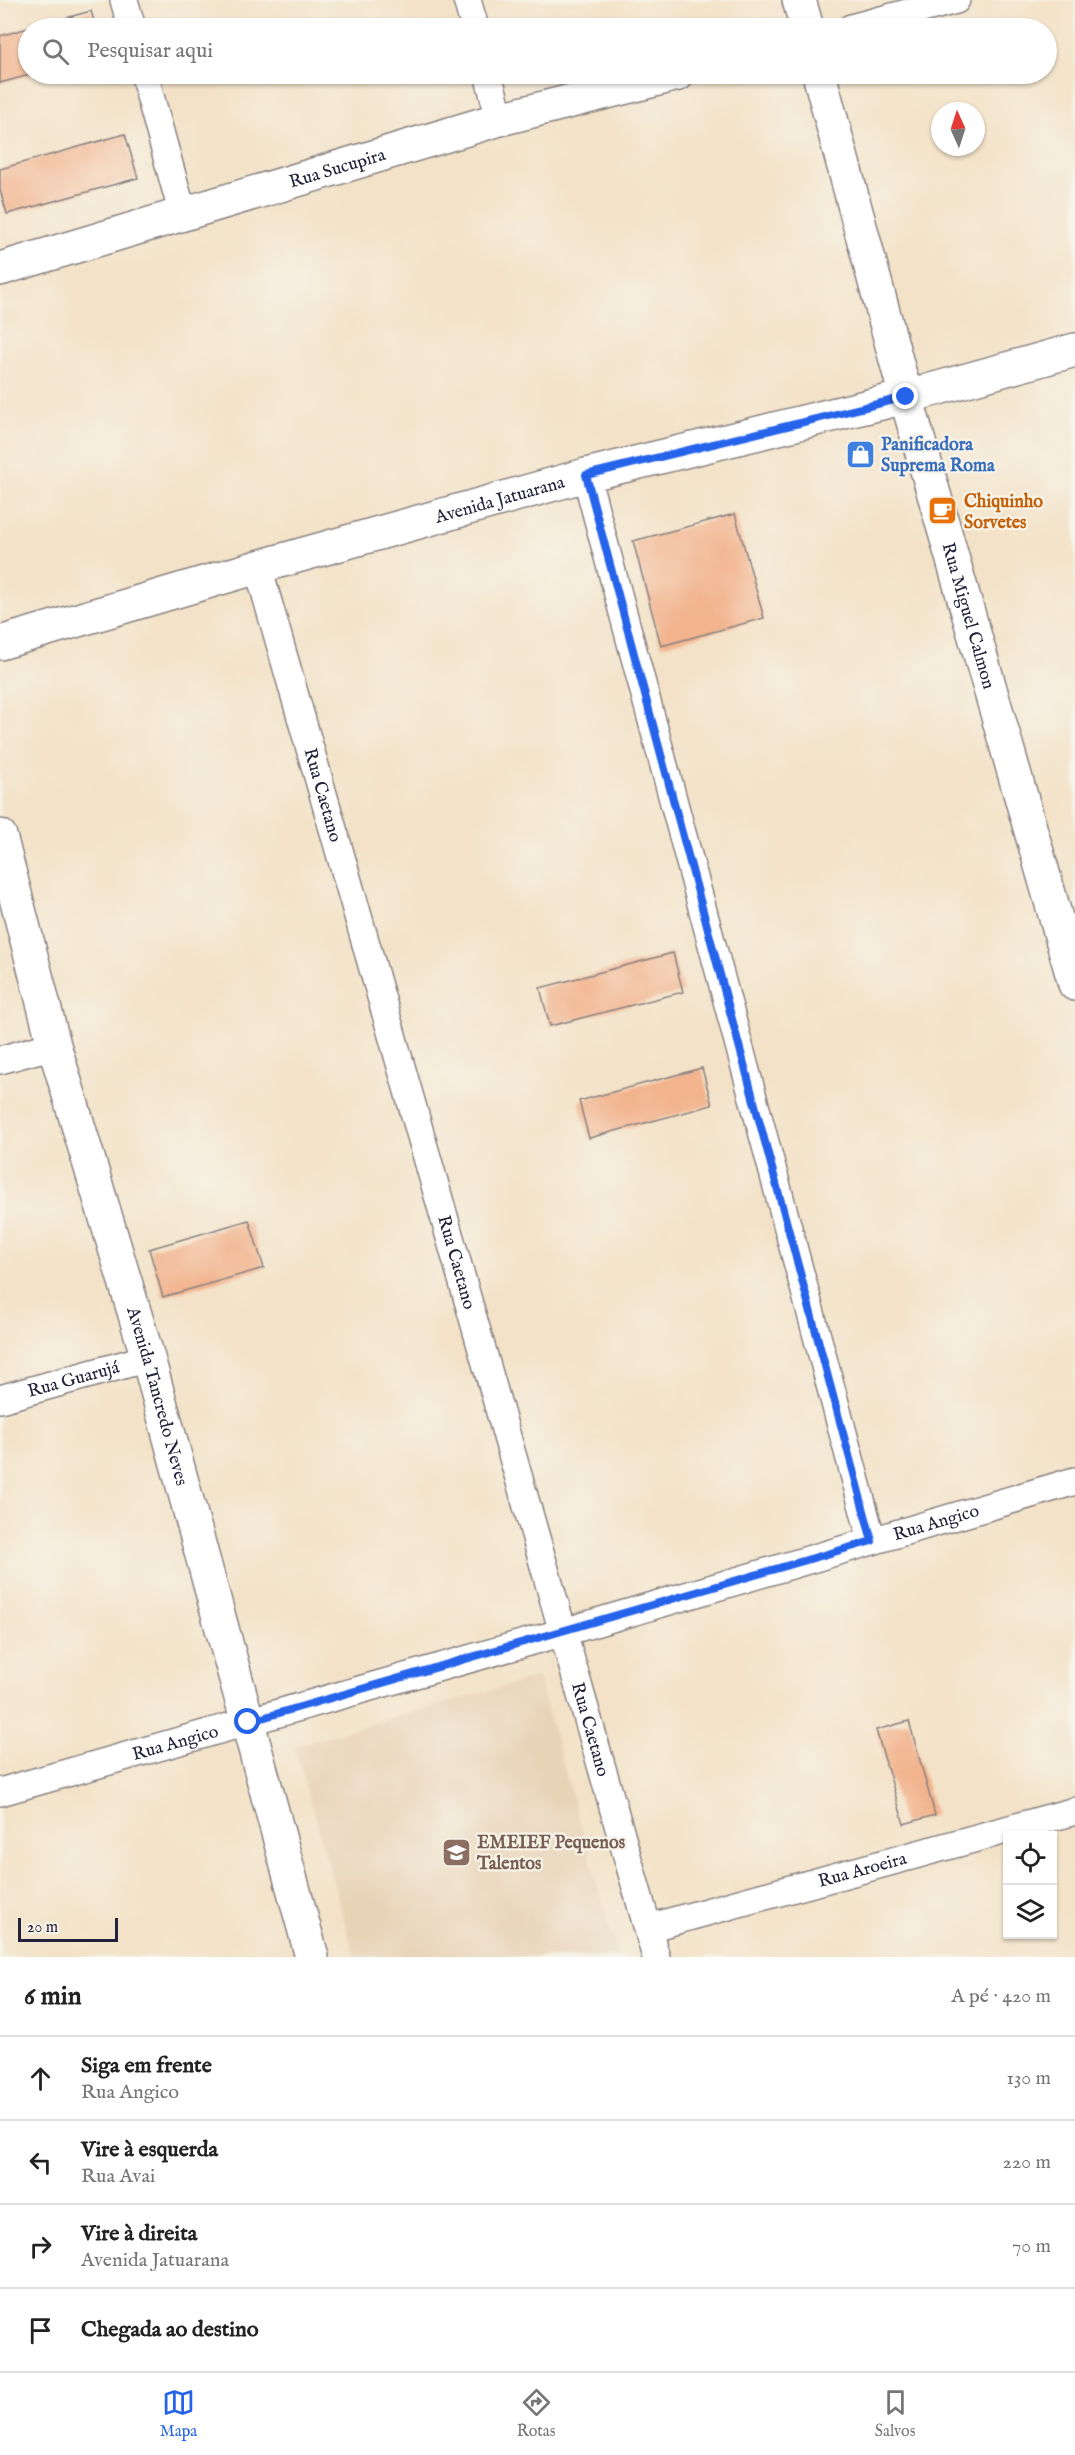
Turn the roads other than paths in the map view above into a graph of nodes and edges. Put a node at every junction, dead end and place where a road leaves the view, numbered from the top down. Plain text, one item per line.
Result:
1 (124, 0) edge
2 (467, 0) edge
3 (799, 0) edge
4 (956, 0) edge
5 (129, 18) edge
6 (472, 18) edge
7 (804, 18) edge
8 (888, 18) edge
9 (147, 84) edge
10 (491, 84) edge
11 (638, 84) edge
12 (822, 84) edge
13 (500, 119) junction
14 (183, 215) junction
15 (0, 269) edge
16 (1075, 350) edge
17 (906, 397) junction
18 (586, 475) junction
19 (258, 567) junction
20 (0, 643) edge
21 (0, 836) edge
22 (1075, 984) edge
23 (54, 1045) junction
24 (0, 1060) edge
25 (148, 1358) junction
26 (0, 1399) edge
27 (1075, 1481) edge
28 (872, 1541) junction
29 (564, 1632) junction
30 (248, 1722) junction
31 (0, 1792) edge
32 (1075, 1811) edge
33 (648, 1928) junction
34 (312, 1957) edge
35 (656, 1957) edge

1 - 5 street
2 - 6 street
3 - 7 street
4 - 8 street
9 - 14 street
10 - 13 street
11 - 13 street, Rua Sucupira
12 - 17 street, Rua Miguel Calmon
13 - 14 street, Rua Sucupira
14 - 15 street, Rua Sucupira
16 - 17 street, Avenida Jatuarana
17 - 18 street, Avenida Jatuarana
17 - 22 street, Rua Miguel Calmon
18 - 19 street, Avenida Jatuarana
18 - 28 street
19 - 20 street, Avenida Jatuarana
19 - 29 street, Rua Caetano
21 - 23 street, Avenida Tancredo Neves
23 - 24 street
23 - 25 street, Avenida Tancredo Neves
25 - 26 street, Rua Guarujá
25 - 30 street, Avenida Tancredo Neves
27 - 28 street, Rua Angico
28 - 29 street, Rua Angico
29 - 30 street, Rua Angico
29 - 33 street, Rua Caetano
30 - 31 street, Rua Angico
30 - 34 street, Avenida Tancredo Neves
32 - 33 street, Rua Aroeira
33 - 35 street, Rua Caetano

